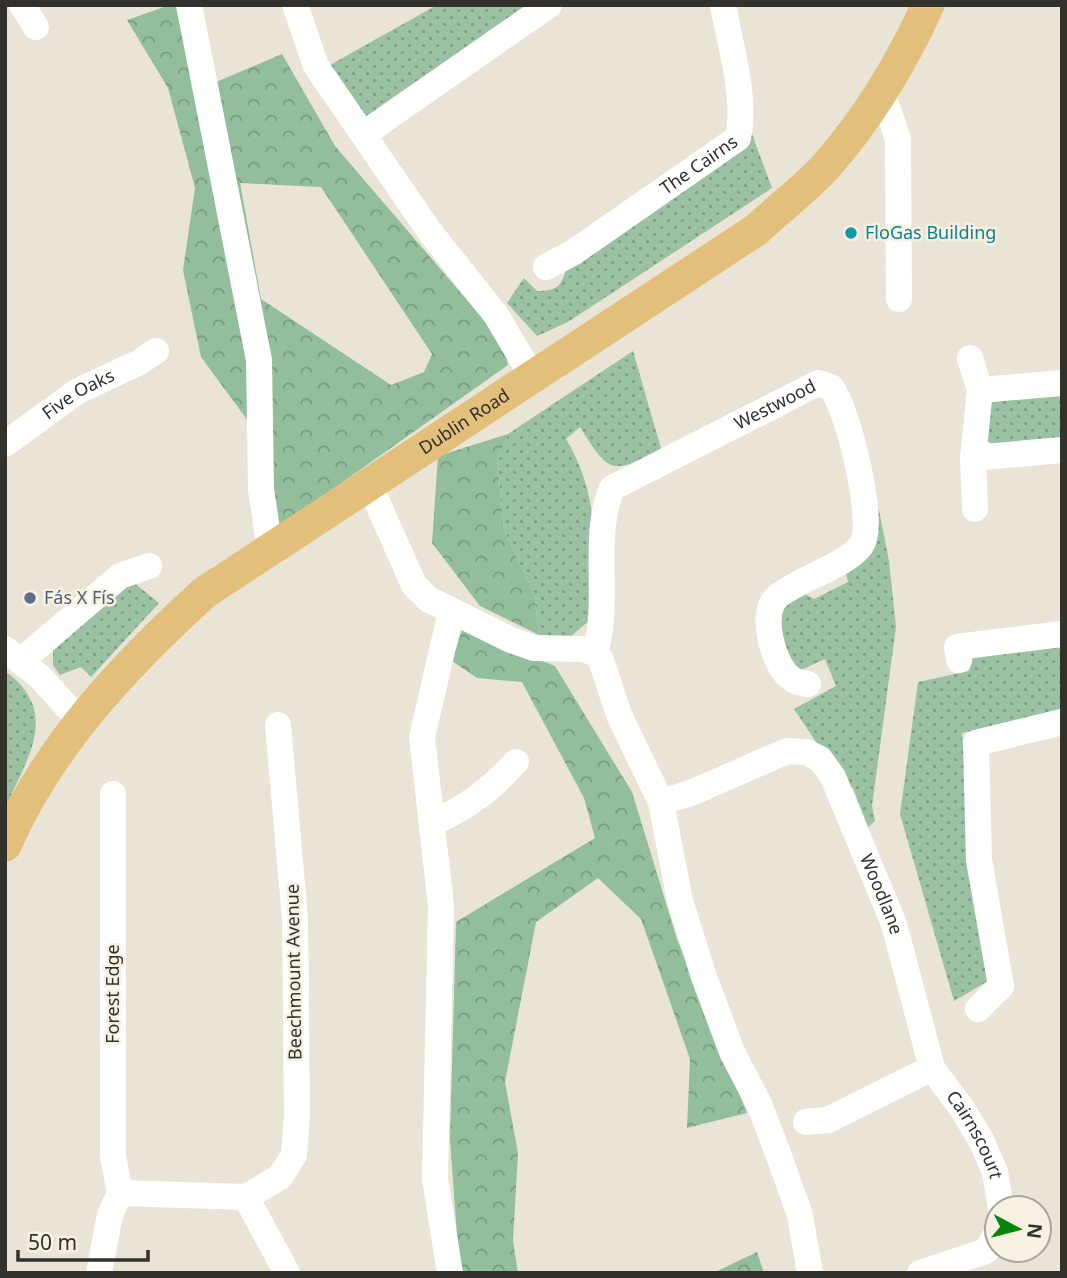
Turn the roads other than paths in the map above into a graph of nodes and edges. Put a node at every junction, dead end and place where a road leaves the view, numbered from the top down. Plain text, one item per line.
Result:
1 (189, 5) edge
2 (295, 5) edge
3 (723, 5) edge
4 (928, 5) edge
5 (539, 8) edge
6 (883, 92) junction
7 (365, 133) junction
8 (546, 267) dead end
9 (899, 299) dead end
10 (156, 351) dead end
11 (970, 359) dead end
12 (532, 376) junction
13 (1062, 383) edge
14 (980, 390) junction
15 (5, 444) edge
16 (1062, 450) edge
17 (973, 458) junction
18 (369, 484) junction
19 (975, 509) dead end
20 (270, 549) junction
21 (149, 566) dead end
22 (451, 612) junction
23 (1062, 635) edge
24 (595, 653) junction
25 (13, 655) edge
26 (959, 660) dead end
27 (808, 684) dead end
28 (80, 721) junction
29 (1062, 722) edge
30 (278, 724) dead end
31 (516, 762) dead end
32 (113, 794) dead end
33 (661, 802) junction
34 (434, 822) junction
35 (5, 845) edge
36 (978, 1009) dead end
37 (932, 1068) junction
38 (806, 1122) dead end
39 (120, 1193) junction
40 (999, 1194) edge
41 (246, 1197) junction
42 (983, 1252) edge
43 (99, 1273) edge
44 (287, 1273) edge
45 (450, 1273) edge
46 (810, 1273) edge
47 (920, 1273) edge

1 - 20 street
2 - 7 street
3 - 8 street, The Cairns
4 - 6 main road, Dublin Road
5 - 7 street
6 - 9 street
6 - 12 main road, Dublin Road
7 - 12 street
10 - 15 street, Five Oaks
11 - 14 street
12 - 18 main road, Dublin Road
13 - 14 street
14 - 17 street
16 - 17 street
17 - 19 street
18 - 20 main road, Dublin Road
18 - 22 street
20 - 28 main road, Dublin Road
21 - 25 street
22 - 24 street
22 - 34 street
23 - 26 street
24 - 27 street, Westwood
24 - 33 street
25 - 28 street
28 - 35 main road, Dublin Road
29 - 36 street
30 - 41 street, Beechmount Avenue
31 - 34 street
32 - 39 street, Forest Edge
33 - 37 street, Woodlane
33 - 46 street
34 - 45 street
37 - 38 street
37 - 40 street, Cairnscourt
39 - 41 street
39 - 43 street
41 - 44 street
42 - 47 street

